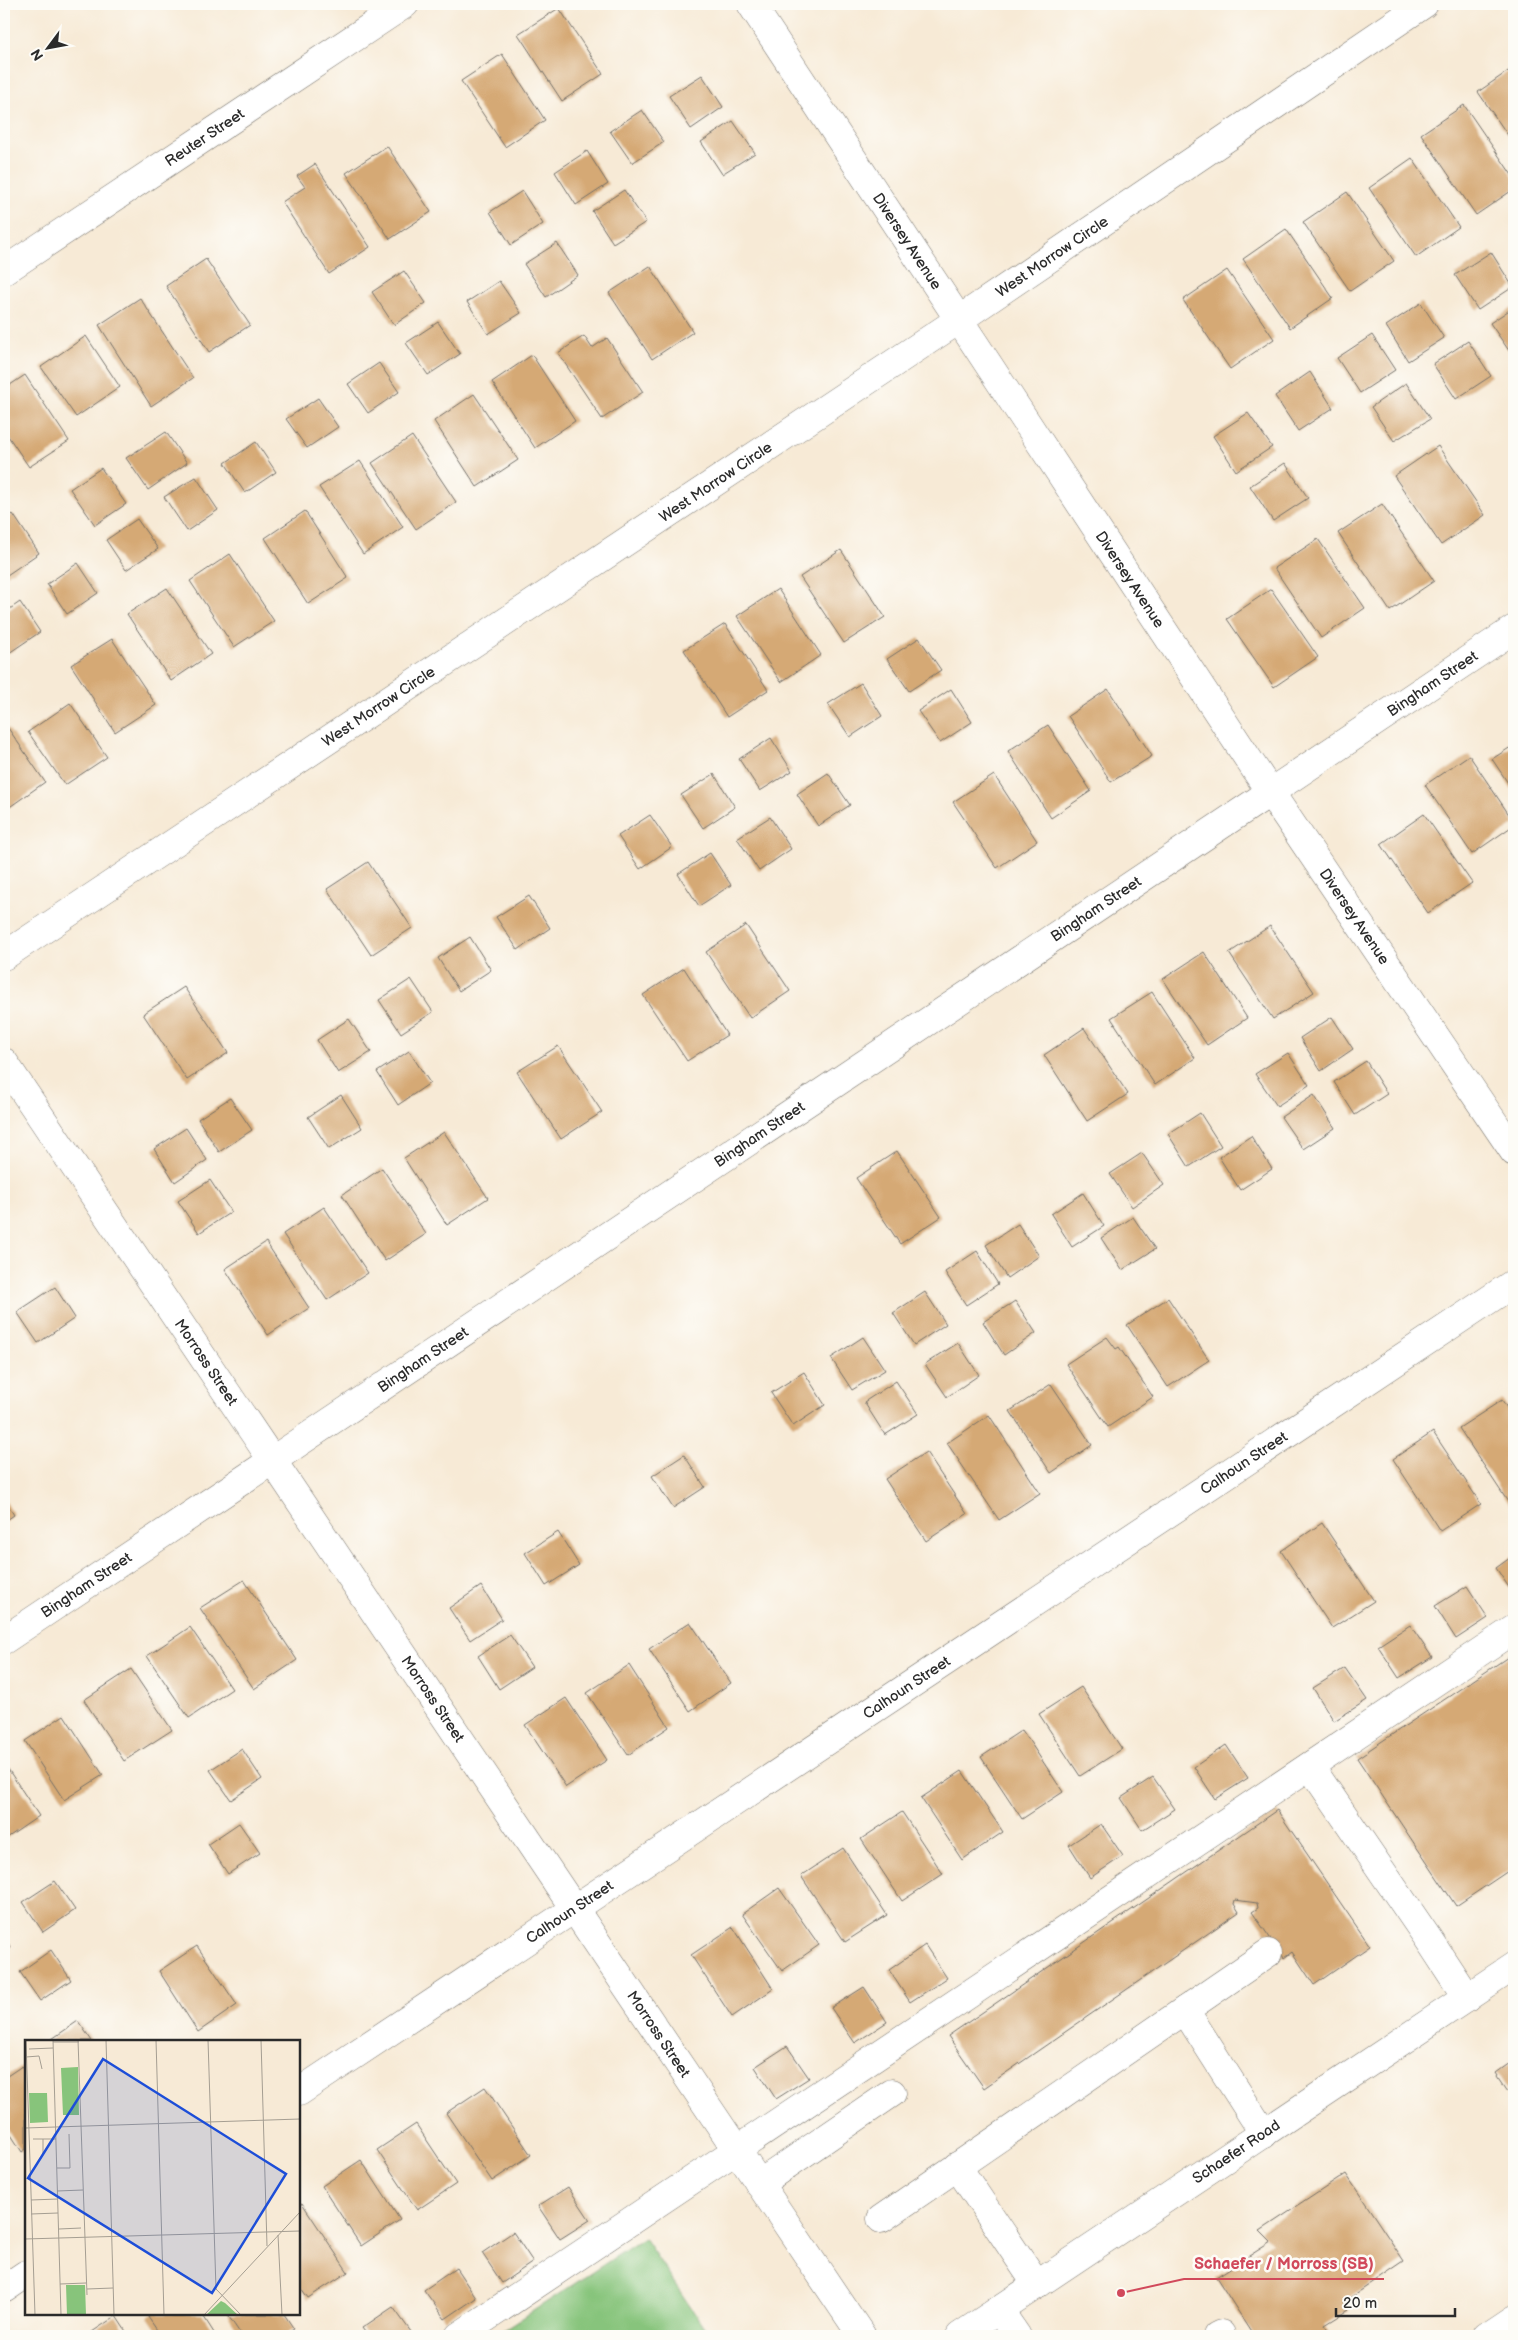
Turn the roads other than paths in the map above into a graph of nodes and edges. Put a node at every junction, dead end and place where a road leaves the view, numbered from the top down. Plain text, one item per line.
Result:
1 (405, 4) edge
2 (751, 4) edge
3 (1424, 4) edge
4 (4, 271) edge
5 (960, 320) junction
6 (1514, 629) edge
7 (1270, 792) junction
8 (4, 956) edge
9 (4, 1062) edge
10 (1514, 1152) edge
11 (1514, 1283) edge
12 (272, 1460) junction
13 (1514, 1629) edge
14 (4, 1640) edge
15 (1310, 1766) junction
16 (574, 1908) junction
17 (1268, 1953) dead end
18 (1514, 1966) edge
19 (1467, 1998) junction
20 (1185, 2010) junction
21 (300, 2091) edge
22 (892, 2093) dead end
23 (1264, 2134) junction
24 (736, 2150) junction
25 (957, 2166) junction
26 (759, 2184) junction
27 (881, 2219) dead end
28 (25, 2275) edge
29 (1037, 2285) junction
30 (4, 2289) edge
31 (999, 2310) junction
32 (1514, 2318) edge
33 (459, 2336) edge
34 (862, 2336) edge
35 (960, 2336) edge
36 (1016, 2336) edge
37 (1486, 2336) edge

1 - 4 street, Reuter Street
2 - 5 street, Diversey Avenue
3 - 5 street, West Morrow Circle
5 - 7 street, Diversey Avenue
5 - 8 street, West Morrow Circle
6 - 7 street, Bingham Street
7 - 10 street, Diversey Avenue
7 - 12 street, Bingham Street
9 - 12 street, Morross Street
11 - 16 street, Calhoun Street
12 - 14 street, Bingham Street
12 - 16 street, Morross Street
13 - 15 street
15 - 19 street
15 - 24 street
16 - 21 street, Calhoun Street
16 - 24 street, Morross Street
17 - 20 street
18 - 19 street, Schaefer Road
19 - 23 street, Schaefer Road
20 - 23 street
20 - 25 street
22 - 26 street
23 - 29 street, Schaefer Road
24 - 26 street, Morross Street
24 - 33 street
25 - 27 street
25 - 29 street
26 - 34 street, Morross Street
28 - 30 street
29 - 31 street, Schaefer Road
31 - 35 street, Schaefer Road
31 - 36 street
32 - 37 street

